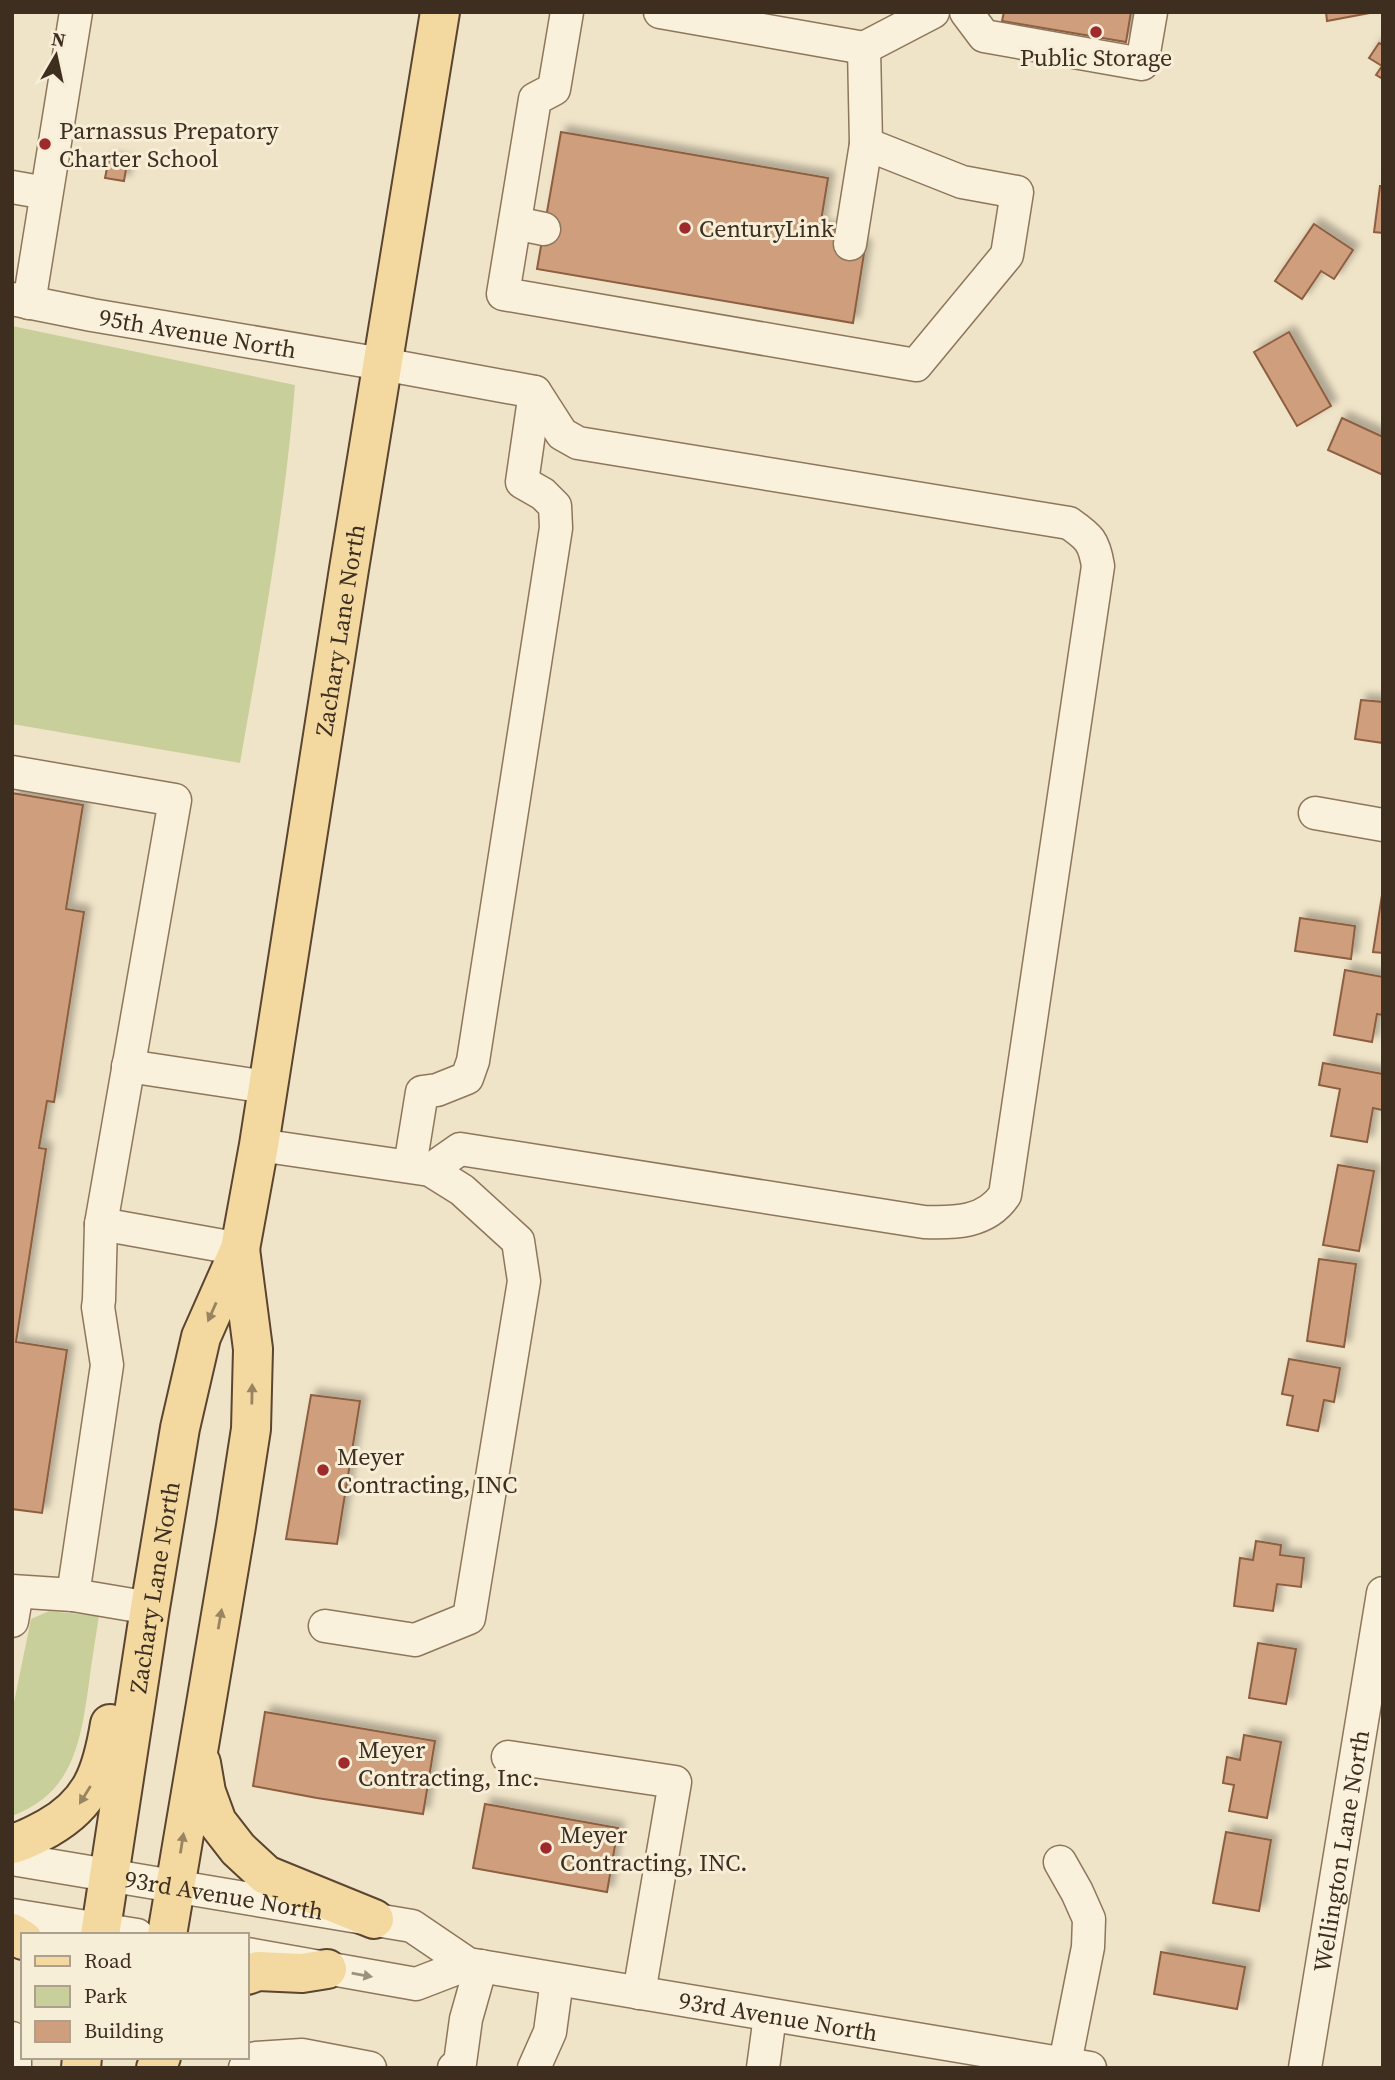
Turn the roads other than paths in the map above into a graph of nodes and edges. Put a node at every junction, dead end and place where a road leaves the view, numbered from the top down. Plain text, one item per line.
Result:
1 (76, 12) edge
2 (440, 12) edge
3 (567, 12) edge
4 (660, 12) edge
5 (933, 12) edge
6 (966, 12) edge
7 (1151, 12) edge
8 (864, 48) junction
9 (866, 144) junction
10 (12, 187) edge
11 (46, 193) junction
12 (850, 244) dead end
13 (20, 301) edge
14 (382, 363) junction
15 (535, 392) junction
16 (12, 772) edge
17 (1315, 813) dead end
18 (1383, 825) edge
19 (128, 1066) junction
20 (267, 1087) junction
21 (259, 1145) junction
22 (420, 1168) junction
23 (101, 1224) junction
24 (240, 1249) junction
25 (1383, 1593) edge
26 (73, 1595) junction
27 (14, 1601) edge
28 (139, 1607) junction
29 (325, 1626) dead end
30 (198, 1748) junction
31 (508, 1757) dead end
32 (12, 1843) edge
33 (12, 1858) edge
34 (1060, 1862) dead end
35 (109, 1876) junction
36 (176, 1887) junction
37 (12, 1915) edge
38 (374, 1919) junction
39 (113, 1933) edge
40 (167, 1933) edge
41 (248, 1954) edge
42 (474, 1966) junction
43 (327, 1969) junction
44 (248, 1975) edge
45 (557, 1980) junction
46 (639, 1993) junction
47 (770, 2016) junction
48 (12, 2038) edge
49 (1077, 2066) edge
50 (15, 2068) edge
51 (246, 2068) edge
52 (370, 2068) edge
53 (454, 2068) edge
54 (534, 2068) edge
55 (763, 2068) edge
56 (1305, 2068) edge

1 - 11 street
2 - 14 main road, Zachary Lane North
3 - 9 street
4 - 8 street
5 - 8 street
6 - 7 street
8 - 9 street
9 - 12 street
10 - 11 street
11 - 13 street
13 - 14 street, 95th Avenue North
14 - 15 street, 95th Avenue North
14 - 20 main road, Zachary Lane North
15 - 22 street
15 - 22 street
16 - 19 street
17 - 18 street
19 - 20 street
19 - 23 street
20 - 21 main road, Zachary Lane North
21 - 22 street
21 - 24 main road, Zachary Lane North
22 - 29 street
23 - 24 street
23 - 26 street
24 -> 28 main road, Zachary Lane North
30 -> 24 main road, Zachary Lane North
25 - 56 street, Wellington Lane North
26 - 27 street
26 - 28 street
28 -> 32 main road
28 - 35 main road, Zachary Lane North
36 -> 30 main road, Zachary Lane North
30 - 38 main road
31 - 46 street
33 - 35 street, 93rd Avenue North
34 - 49 street
35 - 36 street, 93rd Avenue North
35 - 39 main road, Zachary Lane North
36 - 38 street, 93rd Avenue North
36 - 40 main road, Zachary Lane North
37 - 39 street
38 - 42 street, 93rd Avenue North
41 - 43 street
43 -> 42 street
42 - 45 street, 93rd Avenue North
42 - 53 street
43 - 44 main road
45 - 46 street, 93rd Avenue North
45 - 54 street
46 - 47 street, 93rd Avenue North
47 - 49 street, 93rd Avenue North
47 - 55 street
48 - 50 street
51 - 52 street

